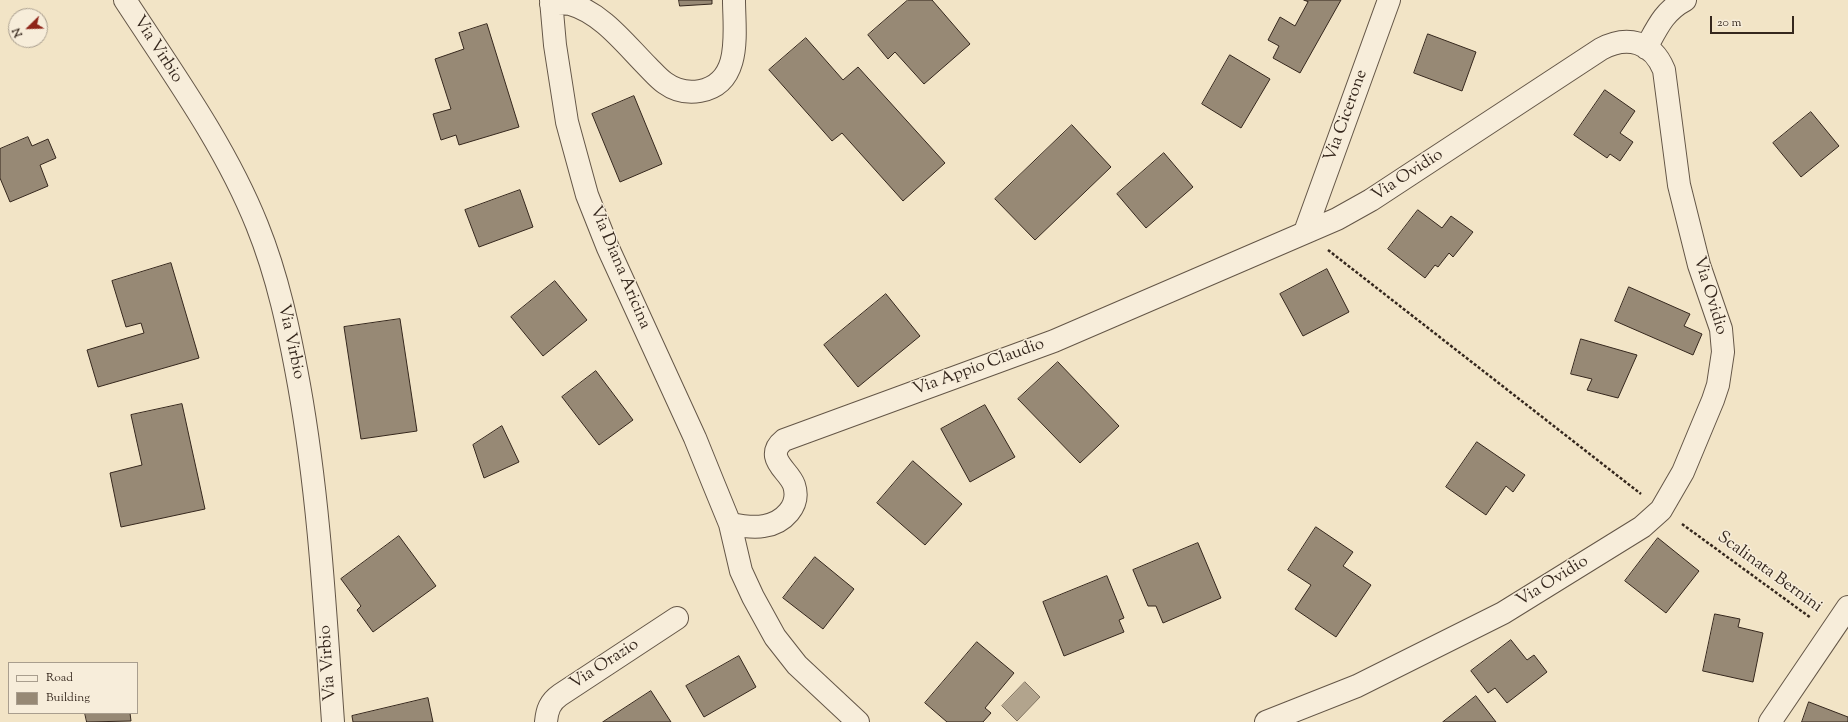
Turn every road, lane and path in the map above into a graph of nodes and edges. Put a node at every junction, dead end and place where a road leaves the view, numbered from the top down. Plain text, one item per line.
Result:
1 (124, 0) edge
2 (734, 0) edge
3 (1389, 0) edge
4 (1685, 0) edge
5 (551, 2) edge
6 (1646, 48) junction
7 (1305, 232) junction
8 (1669, 515) junction
9 (730, 524) junction
10 (1848, 607) edge
11 (677, 618) dead end
12 (1830, 633) junction
13 (333, 722) edge
14 (546, 722) edge
15 (858, 722) edge
16 (1266, 722) edge
17 (1770, 722) edge

1 - 13 street, Via Virbio
2 - 5 street
3 - 7 street, Via Cicerone
4 - 6 street
5 - 9 street, Via Diana Aricina
6 - 7 street, Via Ovidio
6 - 8 street, Via Ovidio
7 - 8 path, Scalinata Bernini
7 - 9 street, Via Appio Claudio
8 - 12 path, Scalinata Bernini
8 - 16 street, Via Ovidio
9 - 15 street, Via Diana Aricina
10 - 12 street
11 - 14 street, Via Orazio
12 - 17 street

